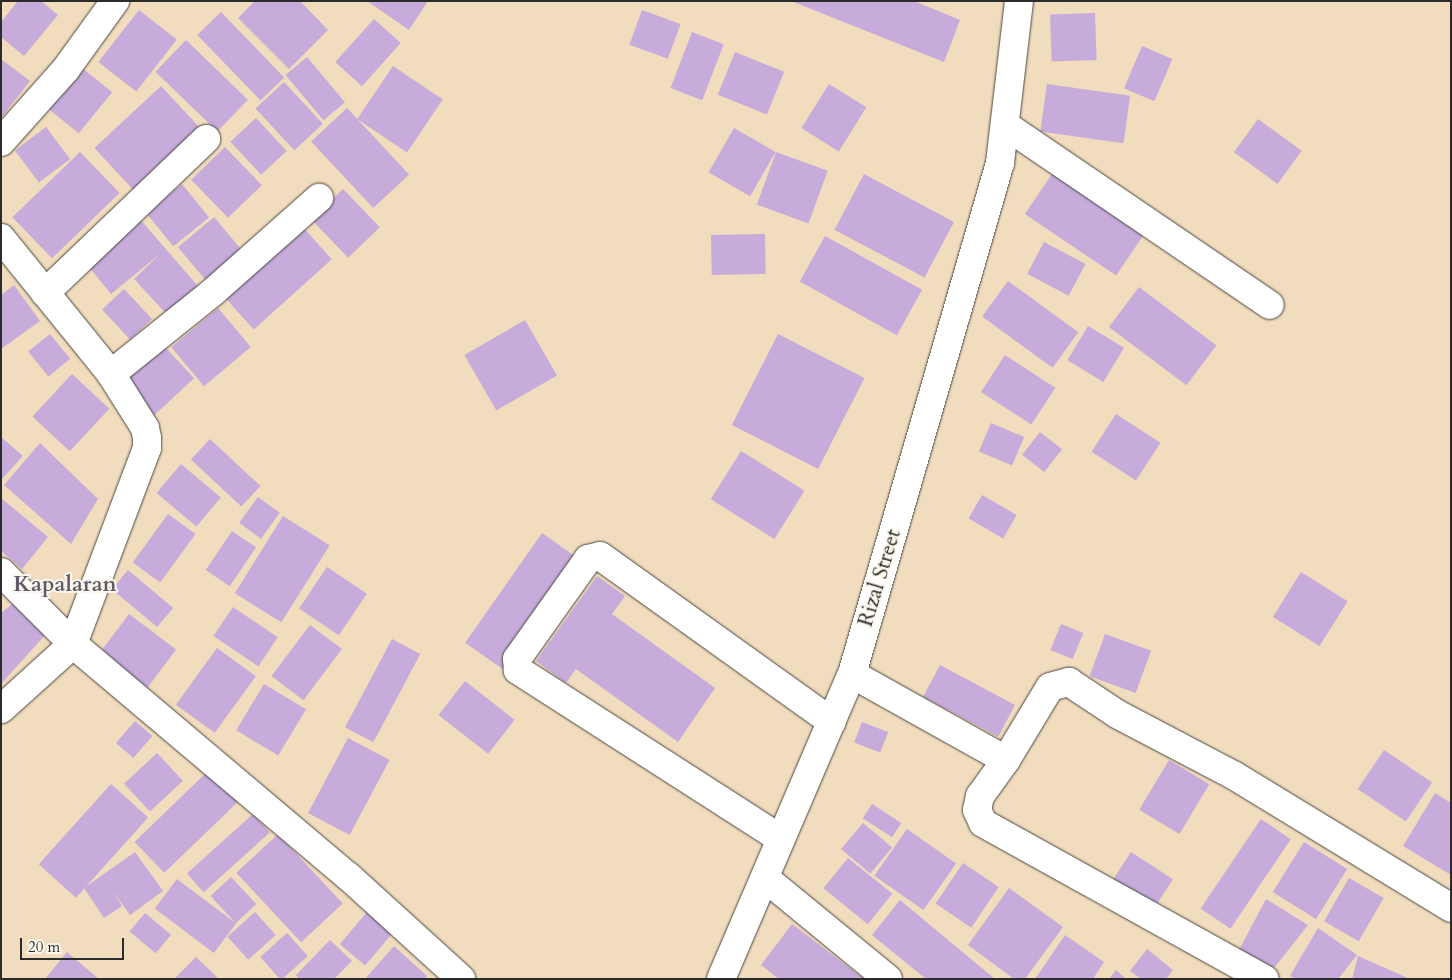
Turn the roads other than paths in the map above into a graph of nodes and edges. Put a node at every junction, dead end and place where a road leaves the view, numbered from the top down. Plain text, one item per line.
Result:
1 (115, 1) edge
2 (1019, 1) edge
3 (1005, 125) junction
4 (206, 139) dead end
5 (1, 142) edge
6 (319, 198) dead end
7 (1, 238) edge
8 (45, 293) junction
9 (1270, 305) dead end
10 (111, 374) junction
11 (1, 572) edge
12 (73, 644) junction
13 (852, 674) junction
14 (1, 709) edge
15 (832, 722) junction
16 (1006, 760) junction
17 (781, 839) junction
18 (765, 878) junction
19 (1451, 908) edge
20 (461, 979) edge
21 (721, 979) edge
22 (888, 979) edge
23 (1265, 979) edge

1 - 5 street
2 - 3 street, Rizal Street
3 - 9 street
3 - 13 street, Rizal Street
4 - 8 street
6 - 10 street
7 - 8 street
8 - 10 street
10 - 12 street
11 - 12 street
12 - 14 street
12 - 20 street
13 - 15 street, Rizal Street
13 - 16 street
15 - 17 street, Rizal Street
15 - 17 street
16 - 19 street
16 - 23 street
17 - 18 street, Rizal Street
18 - 21 street, Rizal Street
18 - 22 street

